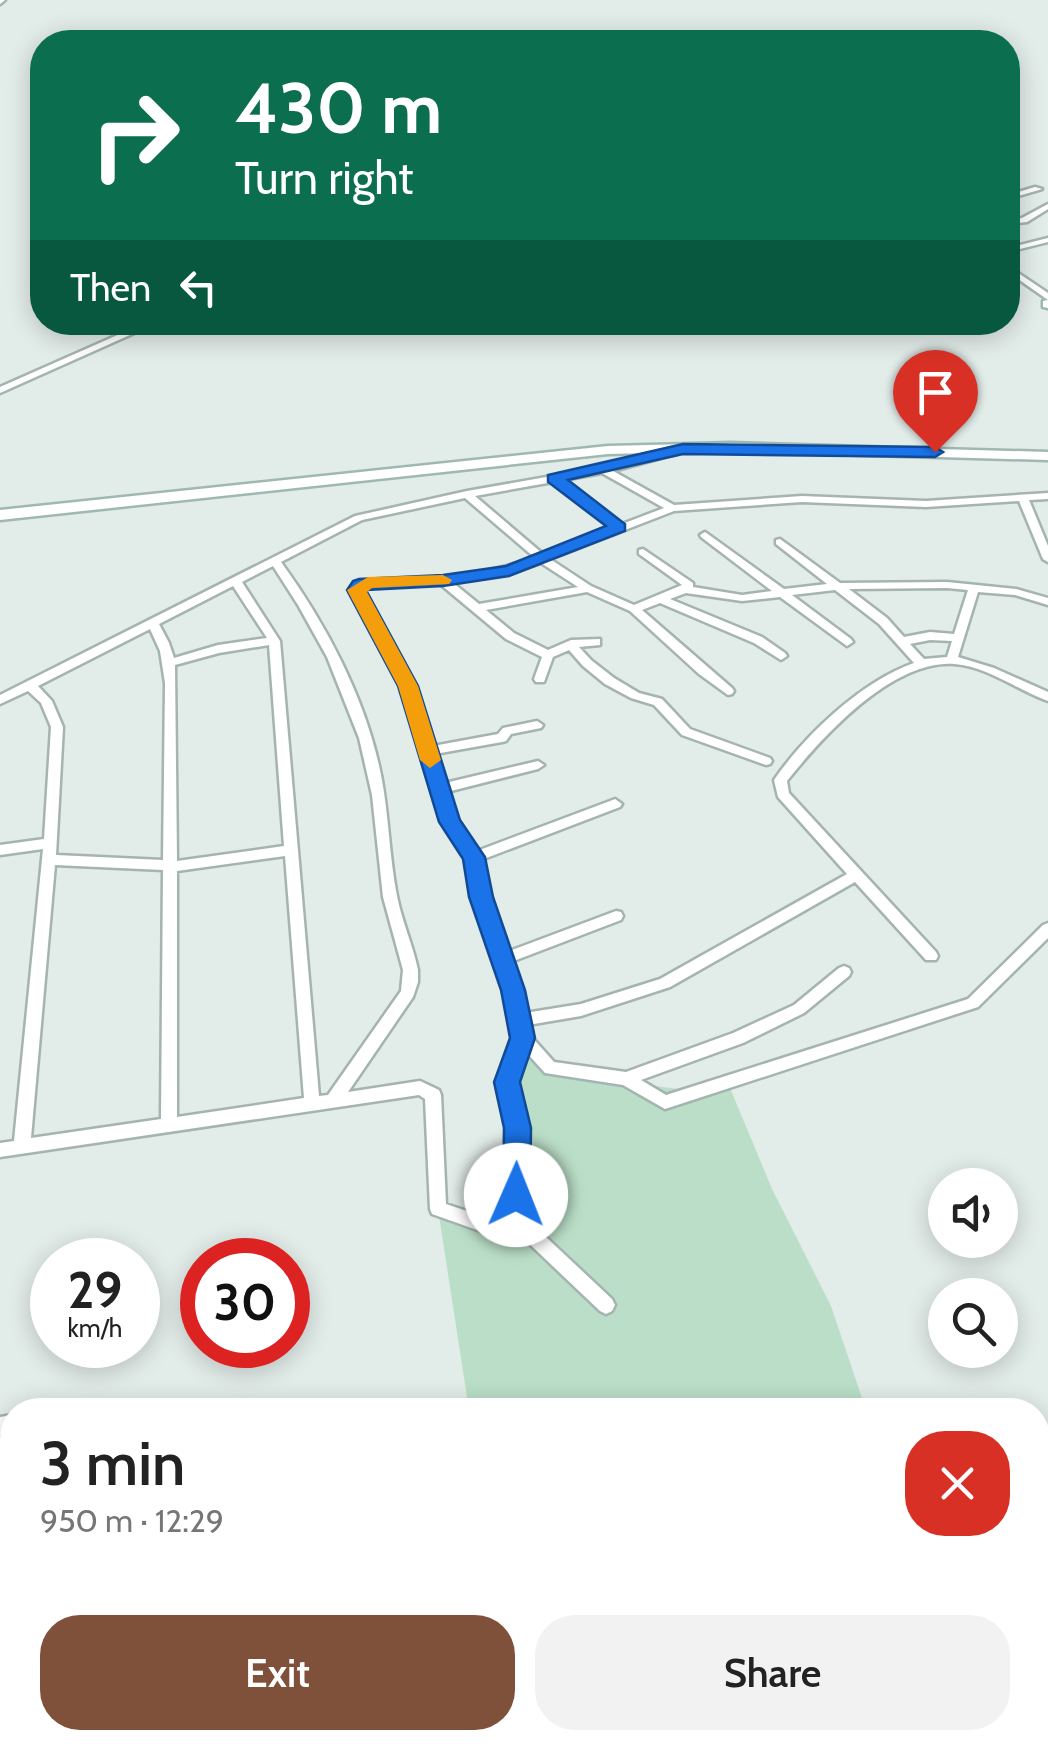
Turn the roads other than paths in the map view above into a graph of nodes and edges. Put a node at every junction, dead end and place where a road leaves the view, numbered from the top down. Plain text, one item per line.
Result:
1 (1028, 180) dead end
2 (1038, 189) junction
3 (1020, 193) edge
4 (1048, 194) edge
5 (1048, 206) edge
6 (1020, 220) edge
7 (1048, 240) edge
8 (1020, 247) edge
9 (1020, 278) edge
10 (1047, 299) edge
11 (125, 335) edge
12 (0, 390) edge
13 (1048, 445) edge
14 (683, 449) junction
15 (1048, 456) edge
16 (604, 470) junction
17 (554, 478) junction
18 (467, 494) junction
19 (1048, 496) edge
20 (1024, 500) junction
21 (0, 503) edge
22 (672, 508) junction
23 (0, 515) edge
24 (618, 527) junction
25 (705, 536) dead end
26 (780, 542) dead end
27 (643, 552) dead end
28 (543, 558) junction
29 (1048, 559) edge
30 (276, 562) junction
31 (443, 580) junction
32 (237, 583) junction
33 (837, 586) junction
34 (974, 588) junction
35 (587, 589) junction
36 (685, 589) junction
37 (784, 595) junction
38 (660, 599) junction
39 (1048, 602) edge
40 (475, 608) junction
41 (634, 609) junction
42 (151, 622) junction
43 (958, 638) junction
44 (274, 641) junction
45 (904, 641) junction
46 (596, 642) dead end
47 (847, 642) dead end
48 (570, 644) junction
49 (548, 655) junction
50 (781, 656) dead end
51 (952, 659) junction
52 (170, 662) junction
53 (923, 665) junction
54 (540, 679) dead end
55 (30, 685) junction
56 (728, 690) dead end
57 (1048, 697) edge
58 (0, 700) edge
59 (537, 724) dead end
60 (427, 751) junction
61 (766, 761) dead end
62 (538, 765) dead end
63 (441, 790) junction
64 (615, 804) dead end
65 (50, 843) junction
66 (0, 850) edge
67 (291, 850) junction
68 (474, 857) junction
69 (49, 860) junction
70 (168, 866) junction
71 (857, 874) junction
72 (616, 916) dead end
73 (1048, 929) edge
74 (930, 956) dead end
75 (501, 960) junction
76 (844, 972) dead end
77 (520, 1030) junction
78 (626, 1079) junction
79 (334, 1099) junction
80 (312, 1102) junction
81 (168, 1125) junction
82 (22, 1146) junction
83 (0, 1150) edge
84 (522, 1226) junction
85 (606, 1304) dead end

1 - 2 street
2 - 3 street
2 - 4 street
5 - 6 street
7 - 8 street
9 - 10 street
11 - 12 street
13 - 21 main road
14 - 15 main road
14 - 16 street
14 - 23 main road
16 - 17 street
16 - 22 street
17 - 18 street
17 - 24 street
18 - 28 street
18 - 30 street
19 - 20 street
20 - 22 street
20 - 29 street
22 - 24 street
24 - 28 street
25 - 37 street
26 - 33 street
27 - 36 street
28 - 31 street
28 - 35 street
30 - 32 street
30 - 79 street
31 - 40 street
31 - 60 street
32 - 42 street
32 - 44 street
33 - 34 street
33 - 37 street
33 - 45 street
34 - 39 street
34 - 43 street
35 - 40 street
35 - 41 street
36 - 37 street
36 - 38 street
37 - 47 street
38 - 41 street
38 - 50 street
40 - 49 street
41 - 56 street
42 - 52 street
42 - 55 street
43 - 45 street
43 - 51 street
44 - 52 street
44 - 67 street
45 - 53 street
46 - 48 street
48 - 49 street
48 - 61 street
49 - 54 street
51 - 53 street
51 - 57 street
52 - 70 street
53 - 71 street
55 - 58 street
55 - 65 street
59 - 60 street
60 - 63 street
62 - 63 street
63 - 68 street
64 - 68 street
65 - 66 street
65 - 69 street
67 - 70 street
67 - 80 street
68 - 75 street
69 - 70 street
69 - 82 street
70 - 81 street
71 - 74 street
71 - 77 street
72 - 75 street
73 - 78 street
75 - 77 street
76 - 78 street
77 - 78 street
77 - 84 street
79 - 80 street
79 - 84 street
80 - 81 street
81 - 82 street
82 - 83 street
84 - 85 street

